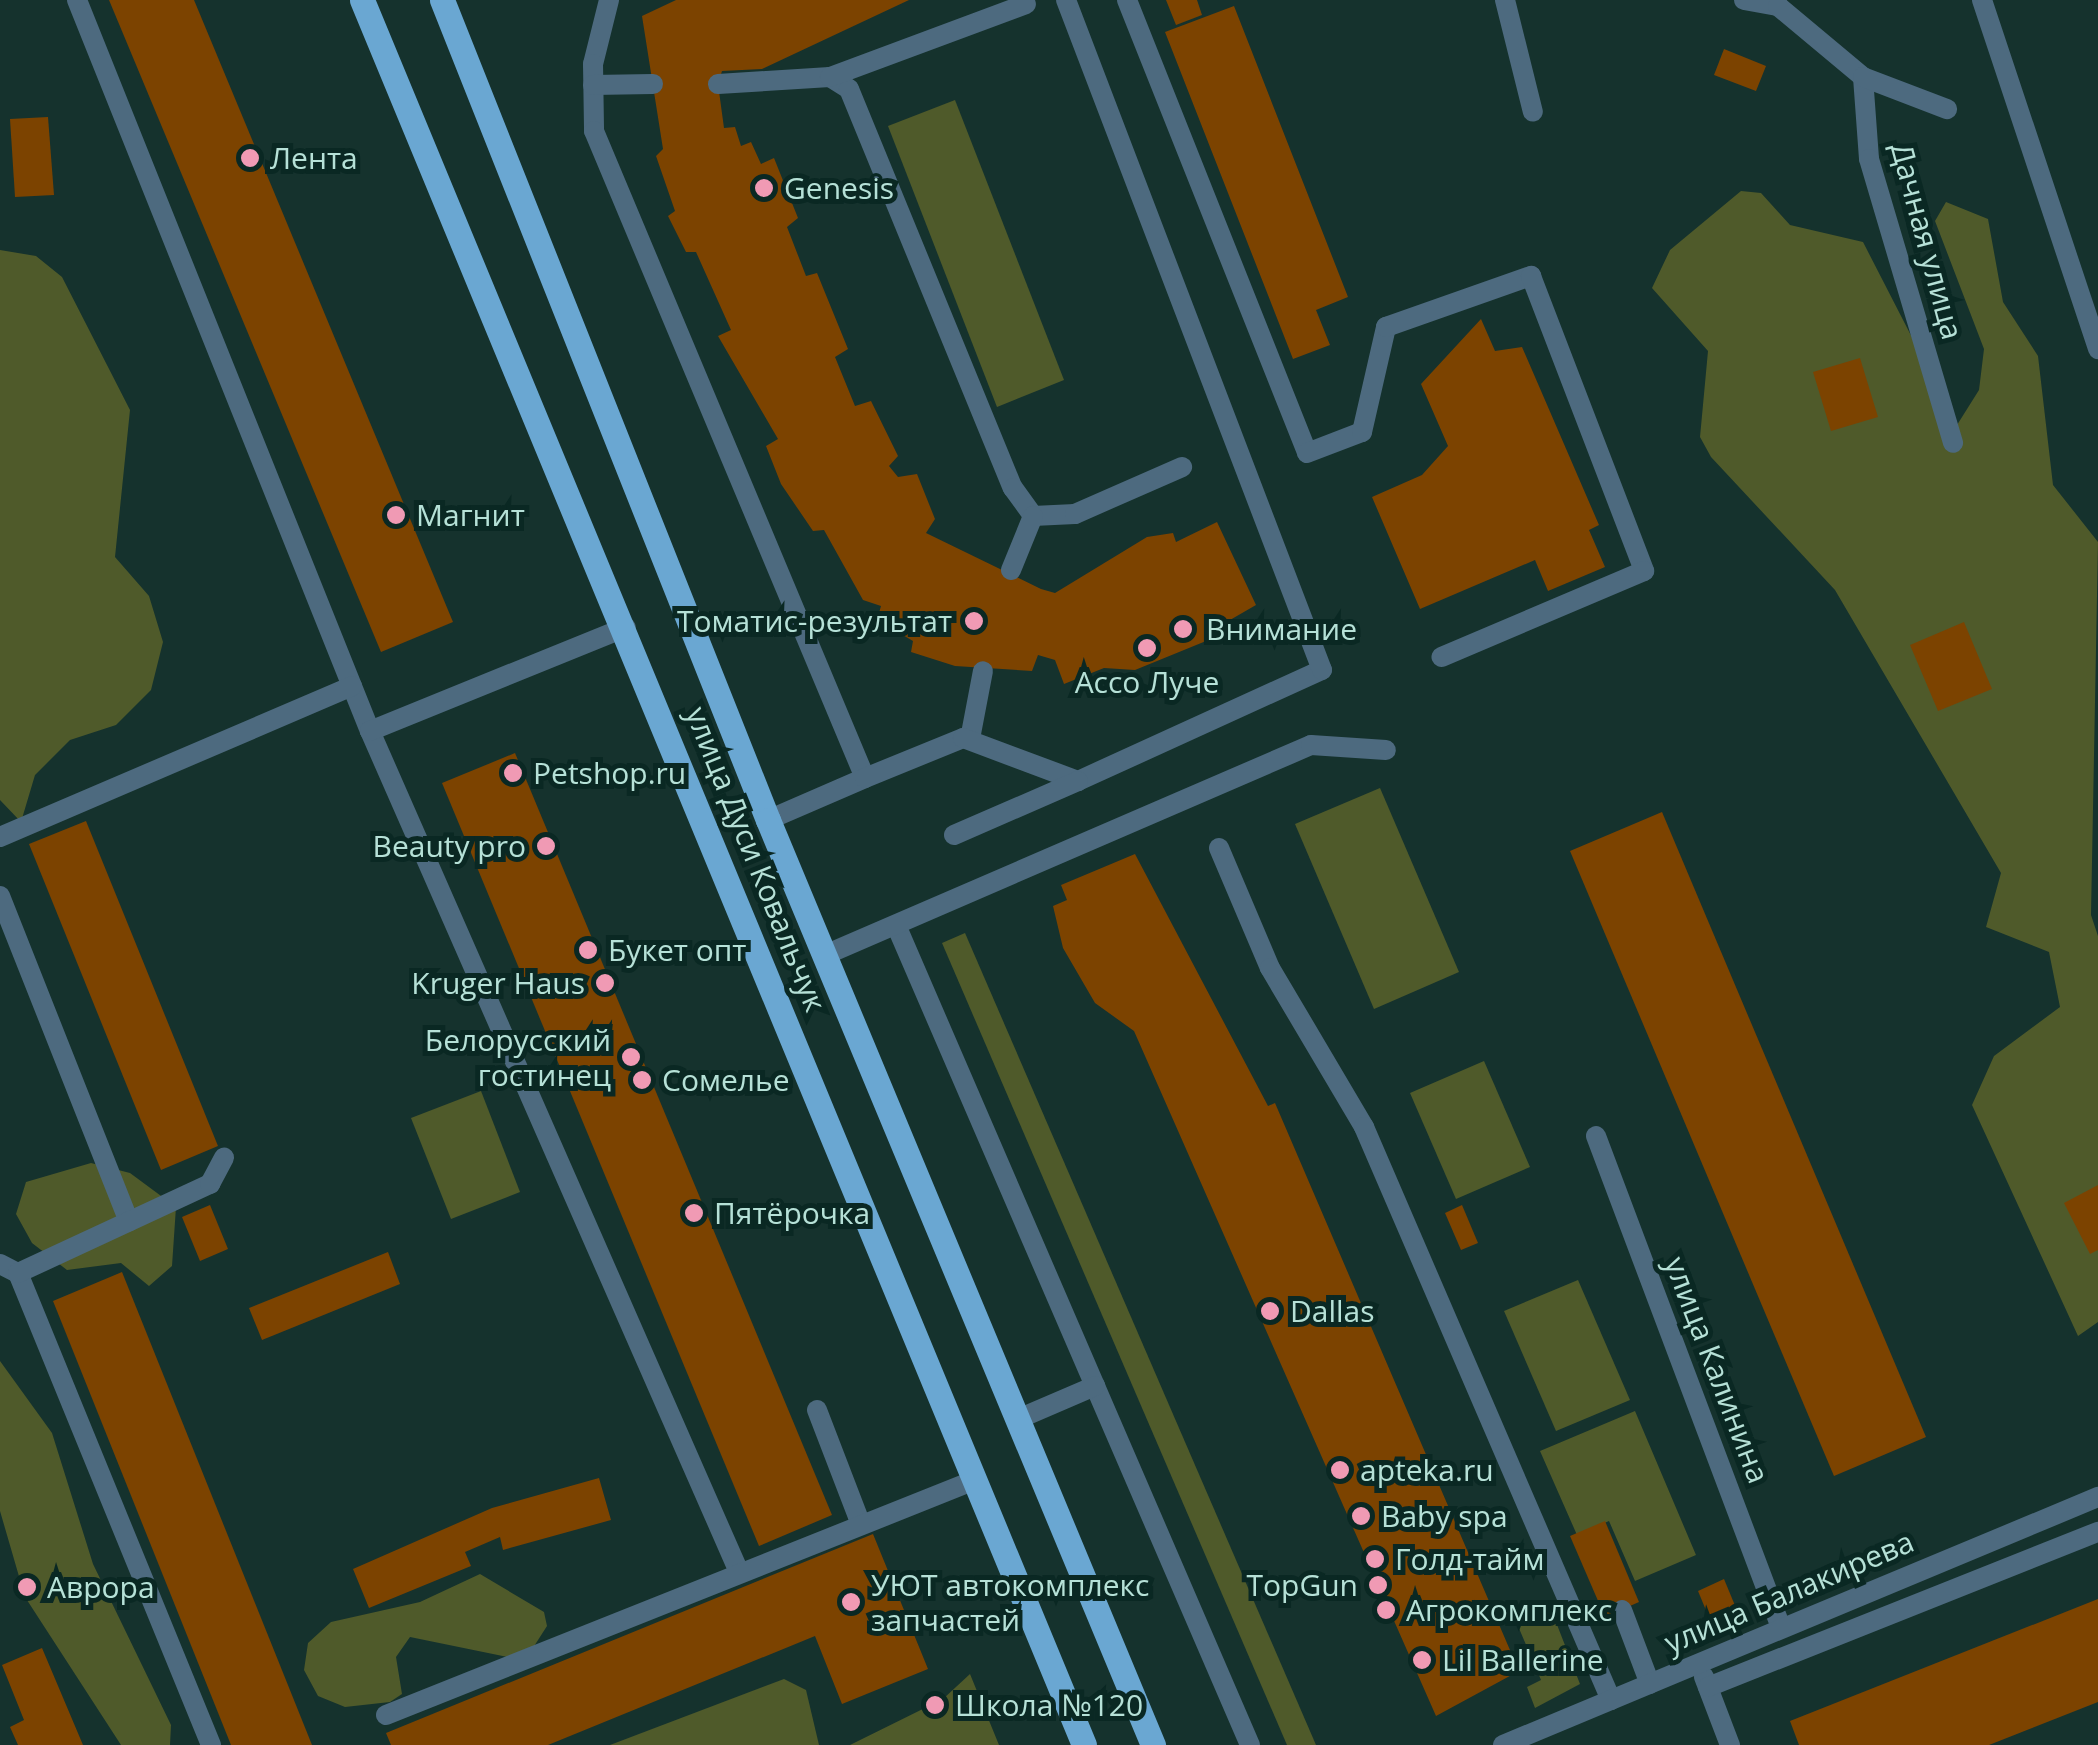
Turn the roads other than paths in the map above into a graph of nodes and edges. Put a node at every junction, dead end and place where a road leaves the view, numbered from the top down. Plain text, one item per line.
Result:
1 (78, 0) edge
2 (362, 0) edge
3 (442, 0) edge
4 (609, 0) edge
5 (1066, 0) edge
6 (1127, 0) edge
7 (1504, 0) edge
8 (1744, 0) edge
9 (1982, 0) edge
10 (1780, 3) edge
11 (1026, 4) dead end
12 (830, 77) junction
13 (1863, 77) junction
14 (653, 84) dead end
15 (718, 84) dead end
16 (594, 85) junction
17 (1947, 108) dead end
18 (1533, 112) dead end
19 (2098, 349) edge
20 (1953, 443) dead end
21 (1182, 467) dead end
22 (1033, 516) junction
23 (1012, 570) dead end
24 (626, 627) junction
25 (1441, 656) dead end
26 (983, 672) dead end
27 (352, 686) junction
28 (370, 731) junction
29 (970, 738) junction
30 (1386, 750) dead end
31 (865, 778) junction
32 (1078, 781) junction
33 (768, 820) junction
34 (954, 835) dead end
35 (0, 837) edge
36 (1219, 848) dead end
37 (0, 896) edge
38 (896, 924) junction
39 (825, 955) junction
40 (1596, 1136) dead end
41 (224, 1158) dead end
42 (129, 1221) junction
43 (9, 1268) edge
44 (1095, 1386) junction
45 (816, 1410) dead end
46 (1018, 1419) junction
47 (975, 1480) junction
48 (2098, 1497) edge
49 (860, 1522) junction
50 (2098, 1532) edge
51 (738, 1572) junction
52 (1622, 1610) dead end
53 (1780, 1625) junction
54 (1699, 1662) junction
55 (1650, 1684) junction
56 (1708, 1688) junction
57 (1612, 1700) junction
58 (386, 1715) dead end
59 (212, 1745) edge
60 (1084, 1745) edge
61 (1153, 1745) edge
62 (1250, 1745) edge
63 (1504, 1745) edge
64 (1730, 1745) edge

1 - 27 street
2 - 24 main road, улица Дуси Ковальчук
3 - 33 main road, улица Дуси Ковальчук
4 - 16 street
5 - 32 street
6 - 25 street
7 - 18 street
8 - 10 street
9 - 19 street
10 - 13 street
11 - 12 street
12 - 15 street
12 - 22 street
13 - 17 street
13 - 20 street, Дачная улица
14 - 16 street
16 - 31 street
21 - 22 street
22 - 23 street
24 - 28 street
24 - 47 main road, улица Дуси Ковальчук
26 - 29 street
27 - 28 street
27 - 35 street
28 - 51 street
29 - 31 street
29 - 32 street
30 - 38 street
31 - 33 street
32 - 34 street
33 - 39 main road, улица Дуси Ковальчук
36 - 57 street
37 - 42 street
38 - 39 street
38 - 44 street
39 - 46 main road, улица Дуси Ковальчук
40 - 53 street, улица Калинина
41 - 42 street
42 - 43 street
43 - 59 street
44 - 46 street
44 - 62 street
45 - 49 street
46 - 61 main road, улица Дуси Ковальчук
47 - 49 street
47 - 60 main road, улица Дуси Ковальчук
48 - 53 street, улица Балакирева
49 - 51 street
50 - 56 street
51 - 58 street
52 - 55 street
53 - 54 street, улица Балакирева
54 - 55 street, улица Балакирева
54 - 56 street
55 - 57 street, улица Балакирева
56 - 64 street
57 - 63 street, улица Балакирева

